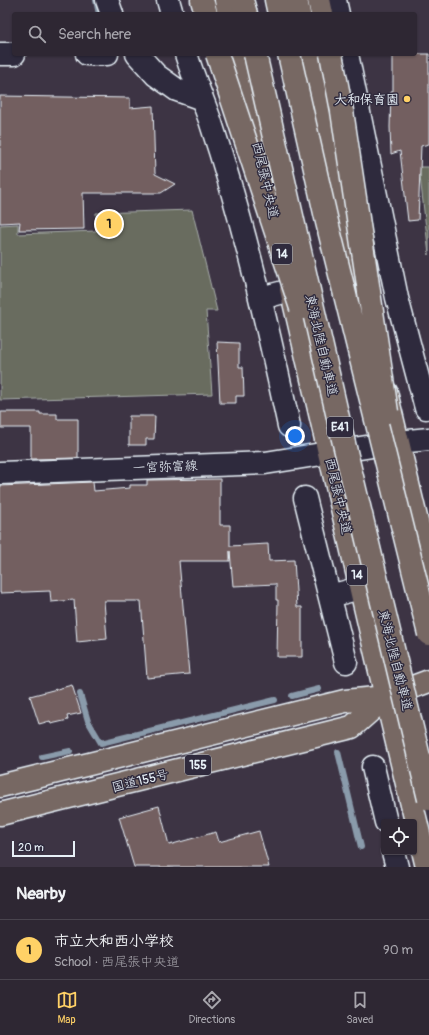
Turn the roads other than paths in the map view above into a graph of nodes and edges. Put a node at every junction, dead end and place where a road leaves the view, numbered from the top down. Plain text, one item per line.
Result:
1 (107, 0) edge
2 (168, 0) edge
3 (202, 0) edge
4 (226, 0) edge
5 (242, 0) edge
6 (276, 0) edge
7 (296, 0) edge
8 (319, 0) edge
9 (335, 0) edge
10 (111, 12) edge
11 (171, 12) edge
12 (205, 12) edge
13 (229, 12) edge
14 (245, 12) edge
15 (279, 12) edge
16 (299, 12) edge
17 (322, 12) edge
18 (338, 12) edge
19 (0, 54) edge
20 (12, 54) edge
21 (139, 56) edge
22 (187, 56) edge
23 (219, 56) edge
24 (238, 56) edge
25 (255, 56) edge
26 (289, 56) edge
27 (308, 56) edge
28 (330, 56) edge
29 (347, 56) edge
30 (202, 100) junction
31 (379, 209) junction
32 (344, 218) junction
33 (291, 290) junction
34 (260, 298) junction
35 (426, 408) dead end
36 (290, 426) dead end
37 (342, 435) junction
38 (429, 439) edge
39 (398, 442) junction
40 (328, 453) junction
41 (0, 473) edge
42 (305, 498) dead end
43 (428, 559) edge
44 (360, 588) junction
45 (330, 596) junction
46 (429, 622) edge
47 (429, 634) edge
48 (346, 662) dead end
49 (429, 681) edge
50 (386, 697) junction
51 (373, 767) dead end
52 (0, 786) edge
53 (429, 799) edge
54 (0, 814) edge
55 (385, 819) edge
56 (394, 855) edge
57 (397, 867) edge
58 (427, 867) edge

1 - 10 street
2 - 11 street
3 - 12 main road
4 - 13 main road
5 - 14 main road
6 - 15 main road
7 - 16 main road
8 - 17 main road
9 - 18 street
19 - 20 street
21 - 30 street
22 - 30 street
23 - 37 main road, bridge
24 - 33 main road, 西尾張中央道 / 14
25 - 37 main road, 東海北陸自動車道 / E41, bridge
26 - 47 main road, bridge
27 - 32 main road
28 - 46 main road, bridge
29 - 31 street
30 - 34 street
31 - 32 street
31 - 35 street
32 - 39 main road
33 - 34 street
33 - 40 main road, 西尾張中央道 / 14
34 - 36 street
37 - 53 main road, 東海北陸自動車道 / E41, bridge
38 - 39 street, 一宮弥富線
39 - 40 street, 一宮弥富線
39 - 43 main road
40 - 41 street, 一宮弥富線
40 - 44 main road, 西尾張中央道 / 14
42 - 45 street
44 - 45 street
44 - 50 main road, 西尾張中央道 / 14
45 - 48 street
49 - 50 main road, 国道155号 / 155
50 - 52 main road, 国道155号 / 155
50 - 54 main road, 国道155号 / 155
50 - 58 main road, 西尾張中央道 / 14
51 - 55 street
56 - 57 street

